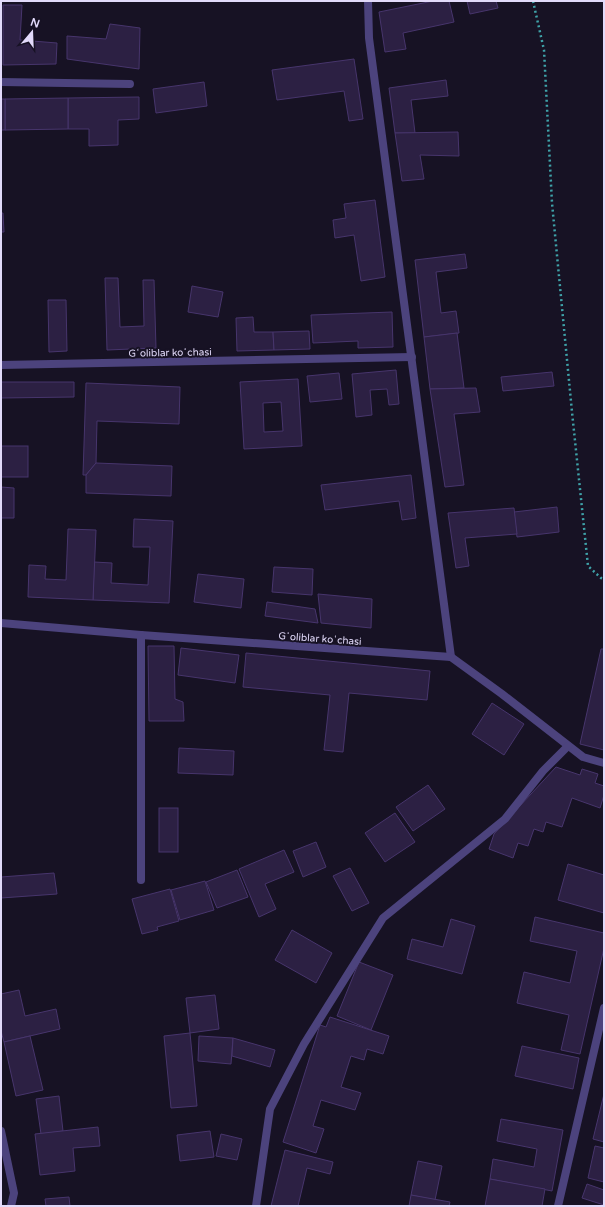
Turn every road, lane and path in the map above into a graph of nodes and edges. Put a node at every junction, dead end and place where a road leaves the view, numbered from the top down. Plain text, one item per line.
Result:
1 (368, 1) edge
2 (533, 1) edge
3 (1, 82) edge
4 (130, 84) dead end
5 (412, 357) junction
6 (1, 365) edge
7 (604, 579) edge
8 (1, 623) edge
9 (141, 635) junction
10 (451, 656) junction
11 (568, 746) junction
12 (604, 763) edge
13 (141, 880) dead end
14 (604, 1008) edge
15 (1, 1131) edge
16 (11, 1206) edge
17 (256, 1206) edge
18 (558, 1206) edge

1 - 5 street
2 - 7 path
3 - 4 street
5 - 6 street, Gʻoliblar koʻchasi
5 - 10 street
8 - 9 street, Gʻoliblar koʻchasi
9 - 10 street, Gʻoliblar koʻchasi
9 - 13 street
10 - 11 street
11 - 12 street
11 - 17 street
14 - 18 street
15 - 16 street

